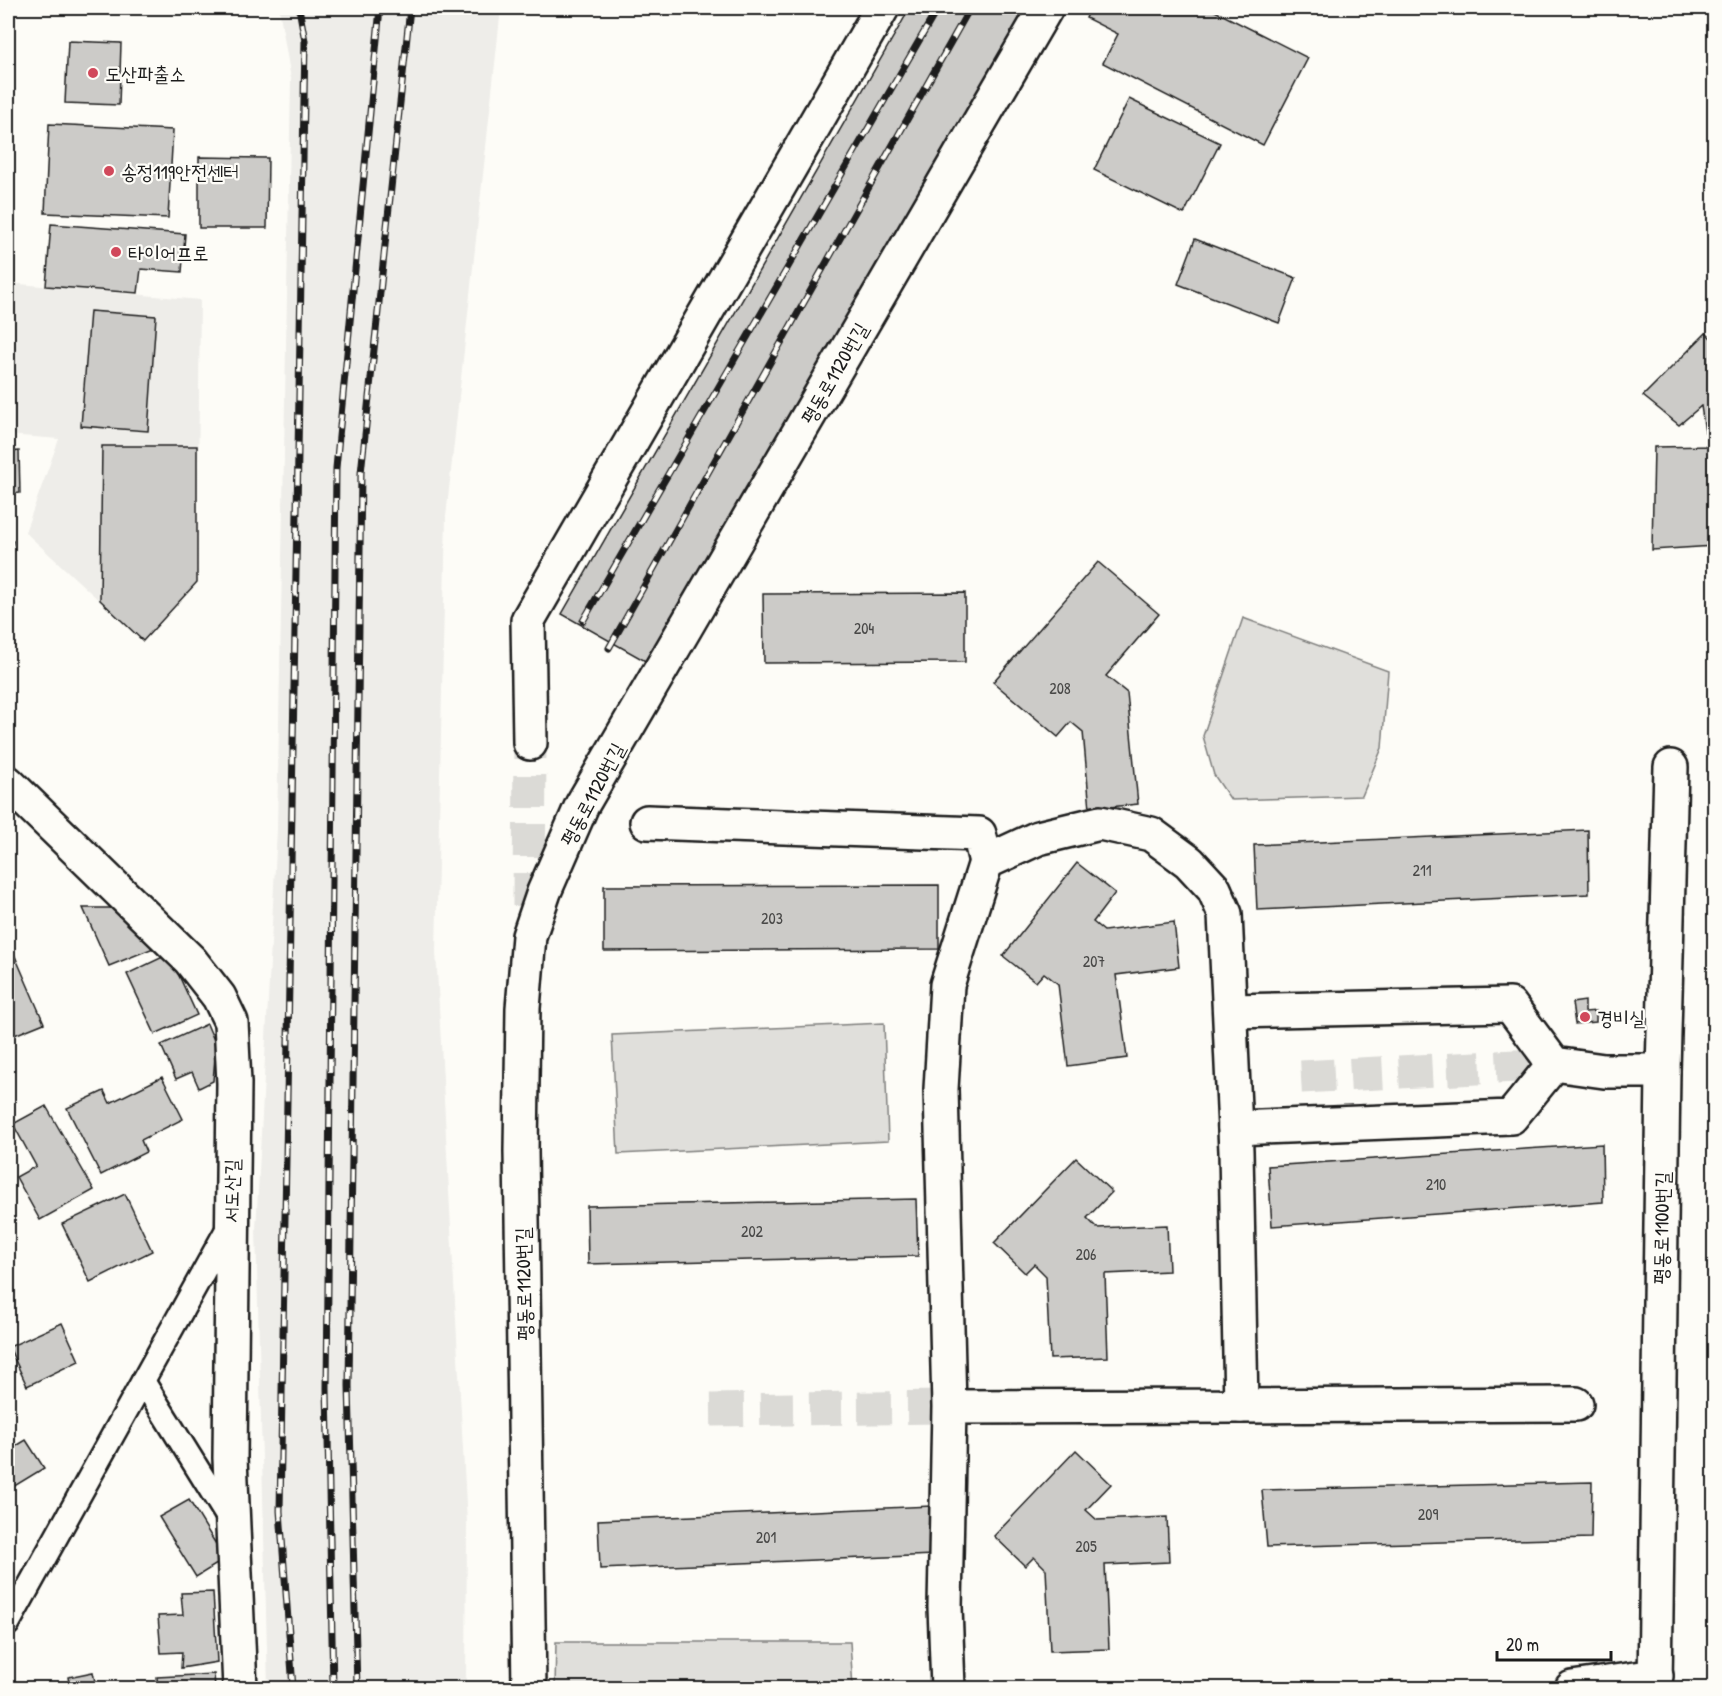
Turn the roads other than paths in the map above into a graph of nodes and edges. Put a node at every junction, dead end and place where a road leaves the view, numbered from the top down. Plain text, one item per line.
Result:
1 (882, 8) edge
2 (1046, 8) edge
3 (530, 743) tunnel mouth
4 (1671, 767) dead end
5 (8, 783) edge
6 (647, 822) dead end
7 (986, 862) junction
8 (1231, 1011) junction
9 (1554, 1064) junction
10 (1663, 1071) junction
11 (1234, 1128) junction
12 (230, 1224) junction
13 (143, 1381) junction
14 (1576, 1404) dead end
15 (1241, 1406) junction
16 (949, 1407) junction
17 (233, 1525) junction
18 (8, 1624) edge
19 (1656, 1682) edge
20 (240, 1689) edge
21 (529, 1689) edge
22 (948, 1689) edge
23 (1572, 1689) edge

1 - 3 street
2 - 21 street, 평동로1120번길
4 - 10 street, 평동로1100번길
5 - 12 street, 서도산길
6 - 7 street
7 - 8 street
7 - 16 street
8 - 9 street
8 - 11 street
9 - 10 street
9 - 11 street
10 - 19 street, 평동로1100번길
11 - 15 street
12 - 13 lane
12 - 17 street, 서도산길
13 - 17 lane
13 - 18 lane
14 - 15 street
15 - 16 street
16 - 22 street
17 - 20 street, 서도산길
19 - 23 street

